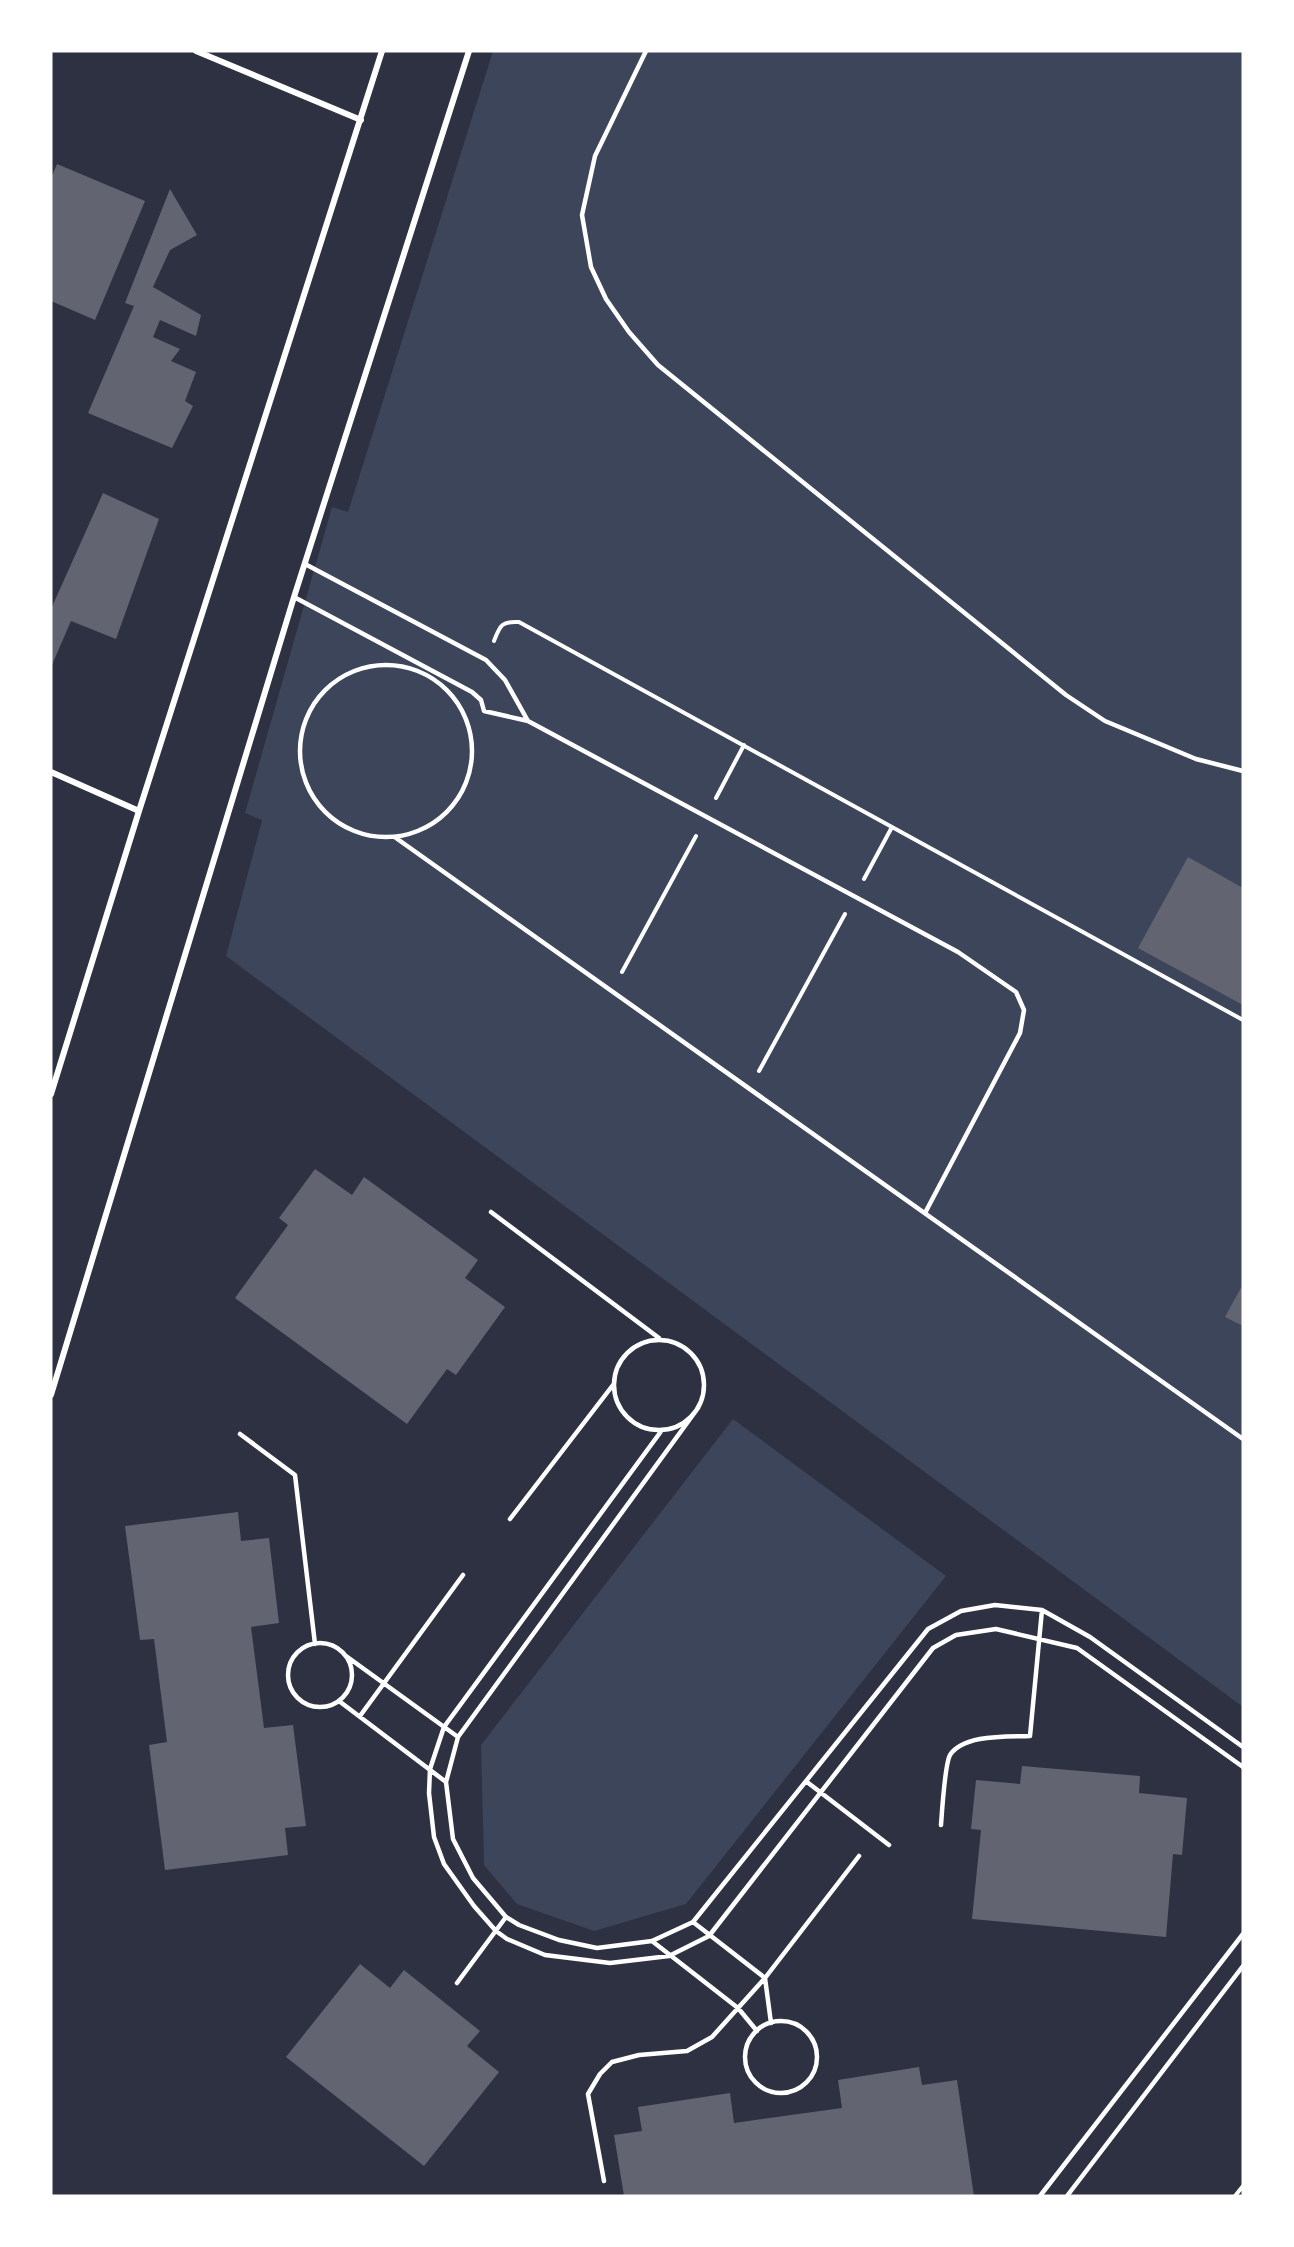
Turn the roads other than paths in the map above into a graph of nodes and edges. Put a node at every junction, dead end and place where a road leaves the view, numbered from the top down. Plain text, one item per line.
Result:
1 (196, 51) edge
2 (382, 51) edge
3 (469, 51) edge
4 (646, 51) edge
5 (361, 120) junction
6 (305, 564) junction
7 (294, 597) junction
8 (528, 721) junction
9 (1243, 771) edge
10 (51, 772) edge
11 (139, 811) junction
12 (396, 838) junction
13 (51, 1094) edge
14 (491, 1212) dead end
15 (925, 1213) junction
16 (660, 1339) junction
17 (612, 1384) junction
18 (51, 1395) edge
19 (698, 1408) junction
20 (662, 1430) junction
21 (240, 1434) dead end
22 (1243, 1439) edge
23 (510, 1519) dead end
24 (463, 1575) dead end
25 (1042, 1610) junction
26 (1038, 1638) junction
27 (315, 1644) junction
28 (344, 1654) junction
29 (384, 1683) junction
30 (339, 1701) junction
31 (360, 1716) junction
32 (444, 1727) junction
33 (458, 1737) junction
34 (1243, 1747) edge
35 (1243, 1767) edge
36 (430, 1769) junction
37 (446, 1782) junction
38 (807, 1782) junction
39 (821, 1792) junction
40 (941, 1825) dead end
41 (889, 1845) dead end
42 (859, 1856) dead end
43 (506, 1917) junction
44 (693, 1922) junction
45 (496, 1931) junction
46 (1243, 1934) edge
47 (709, 1936) junction
48 (652, 1941) junction
49 (669, 1956) junction
50 (1243, 1966) edge
51 (765, 1978) junction
52 (457, 1983) dead end
53 (738, 2008) junction
54 (771, 2023) junction
55 (757, 2031) junction
56 (604, 2181) dead end
57 (1041, 2196) edge
58 (1066, 2196) edge

1 - 5 street
2 - 5 street
3 - 6 street
4 - 9 lane
5 - 11 street
6 - 7 street
6 - 8 lane
7 - 8 lane
7 - 18 street
8 - 15 lane
10 - 11 street
11 - 13 street
12 - 12 lane
12 - 15 lane
14 - 16 lane
15 - 22 lane
16 - 17 lane
16 - 19 lane
17 - 20 lane
17 - 23 lane
19 - 20 lane
19 - 33 lane
20 - 32 lane
21 - 27 lane
24 - 29 lane
25 - 26 lane
25 - 34 lane
25 - 38 lane
26 - 35 lane
26 - 39 lane
26 - 40 lane
27 - 28 lane
27 - 30 lane
28 - 29 lane
28 - 30 lane
29 - 31 lane
29 - 32 lane
30 - 31 lane
31 - 36 lane
32 - 33 lane
32 - 36 lane
33 - 37 lane
36 - 37 lane
36 - 45 lane
37 - 43 lane
38 - 39 lane
38 - 44 lane
39 - 41 lane
39 - 47 lane
42 - 51 lane
43 - 45 lane
43 - 48 lane
44 - 47 lane
44 - 48 lane
45 - 49 lane
45 - 52 lane
46 - 57 lane
47 - 49 lane
47 - 51 lane
48 - 49 lane
49 - 53 lane
50 - 58 lane
51 - 53 lane
51 - 54 lane
53 - 55 lane
53 - 56 lane
54 - 55 lane
54 - 55 lane

